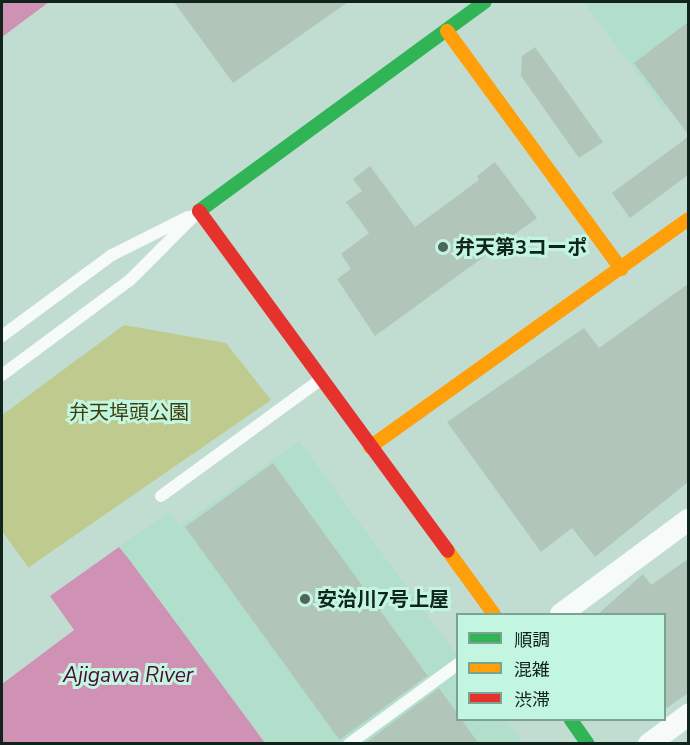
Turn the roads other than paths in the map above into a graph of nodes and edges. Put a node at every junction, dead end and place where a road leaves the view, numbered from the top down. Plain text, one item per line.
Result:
1 (485, 2) edge
2 (447, 31) junction
3 (197, 212) junction
4 (688, 219) edge
5 (621, 269) junction
6 (2, 336) edge
7 (2, 375) edge
8 (321, 379) junction
9 (370, 447) junction
10 (161, 496) dead end
11 (688, 520) edge
12 (493, 613) edge
13 (564, 613) edge
14 (456, 665) edge
15 (688, 715) edge
16 (572, 721) edge
17 (350, 744) edge
18 (588, 744) edge
19 (649, 744) edge

1 - 2 street
2 - 3 street
2 - 5 street
3 - 6 lane
3 - 7 lane
3 - 8 street
4 - 5 street
5 - 9 street
8 - 9 street
8 - 10 lane
9 - 12 street
11 - 13 street
14 - 17 lane
15 - 19 street
16 - 18 street

